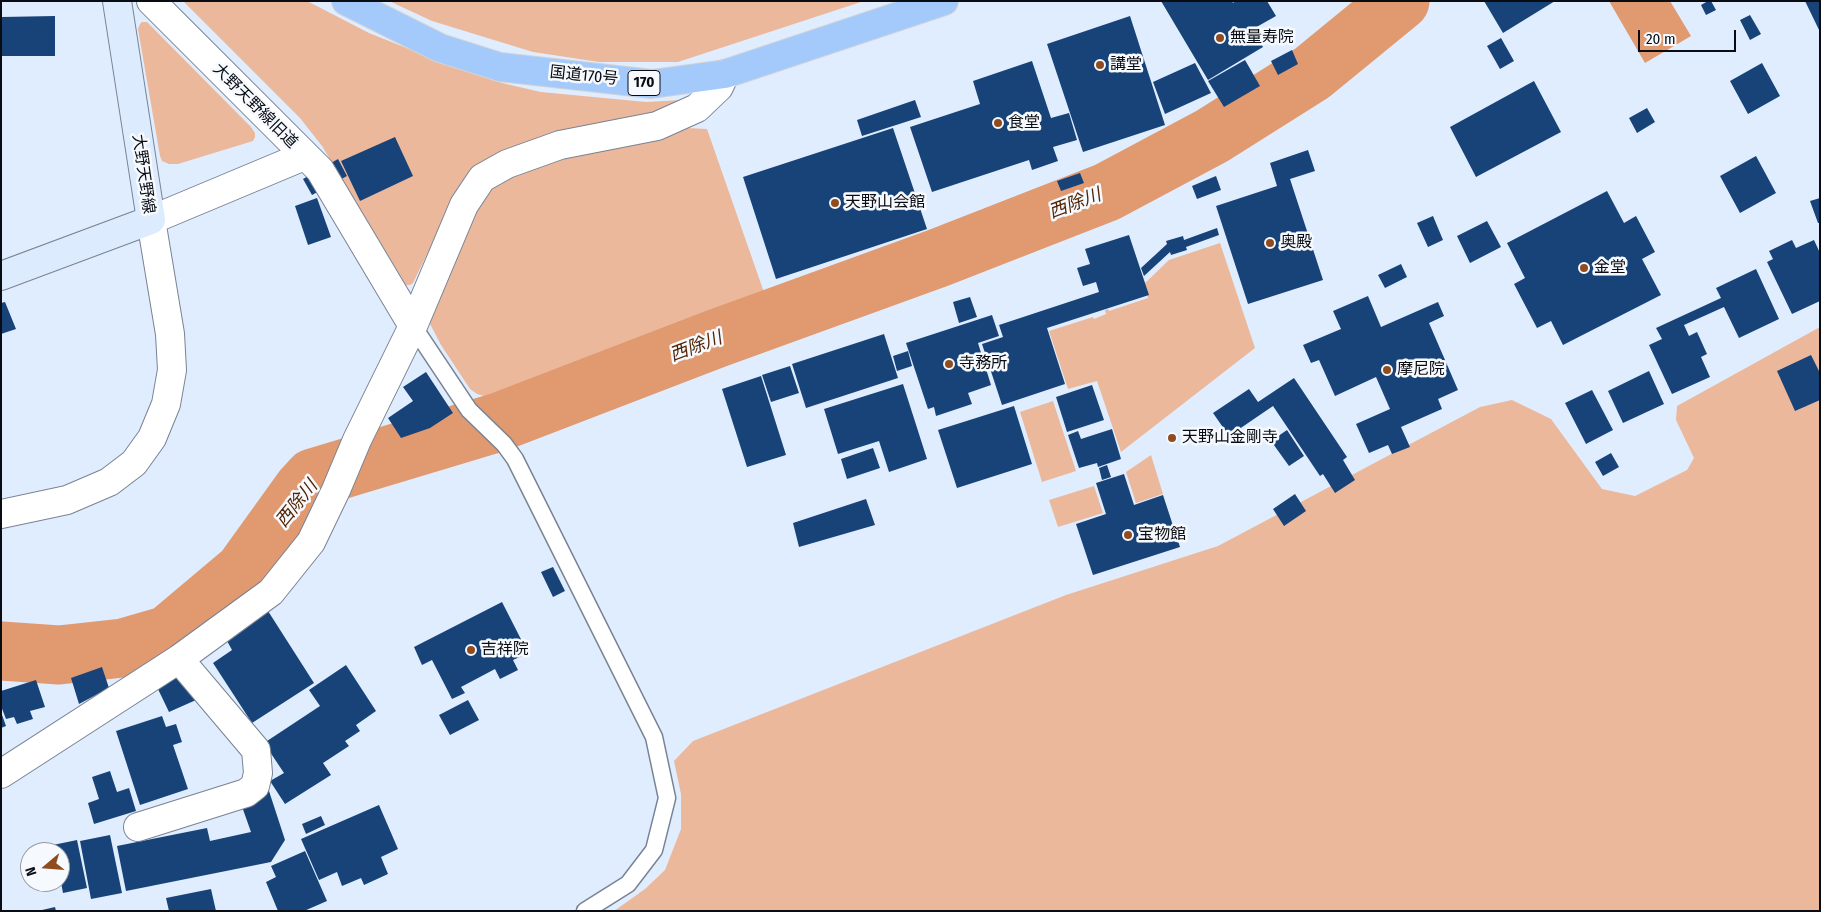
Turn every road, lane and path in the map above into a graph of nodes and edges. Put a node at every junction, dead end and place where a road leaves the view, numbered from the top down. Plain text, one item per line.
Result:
1 (117, 1) edge
2 (151, 1) edge
3 (346, 1) edge
4 (944, 1) edge
5 (725, 74) junction
6 (304, 156) junction
7 (151, 220) junction
8 (1, 276) edge
9 (413, 326) junction
10 (1, 514) edge
11 (178, 659) junction
12 (1, 774) edge
13 (138, 827) dead end
14 (585, 911) edge

1 - 7 main road, 大野天野線
2 - 6 street, 大野天野線旧道
3 - 5 highway, 国道170号 / 170
4 - 5 highway, 国道170号 / 170
5 - 9 street
6 - 7 street, 大野天野線旧道
6 - 9 street
7 - 8 main road, 大野天野線
7 - 10 street
9 - 11 street
9 - 14 lane
11 - 12 street
11 - 13 street

